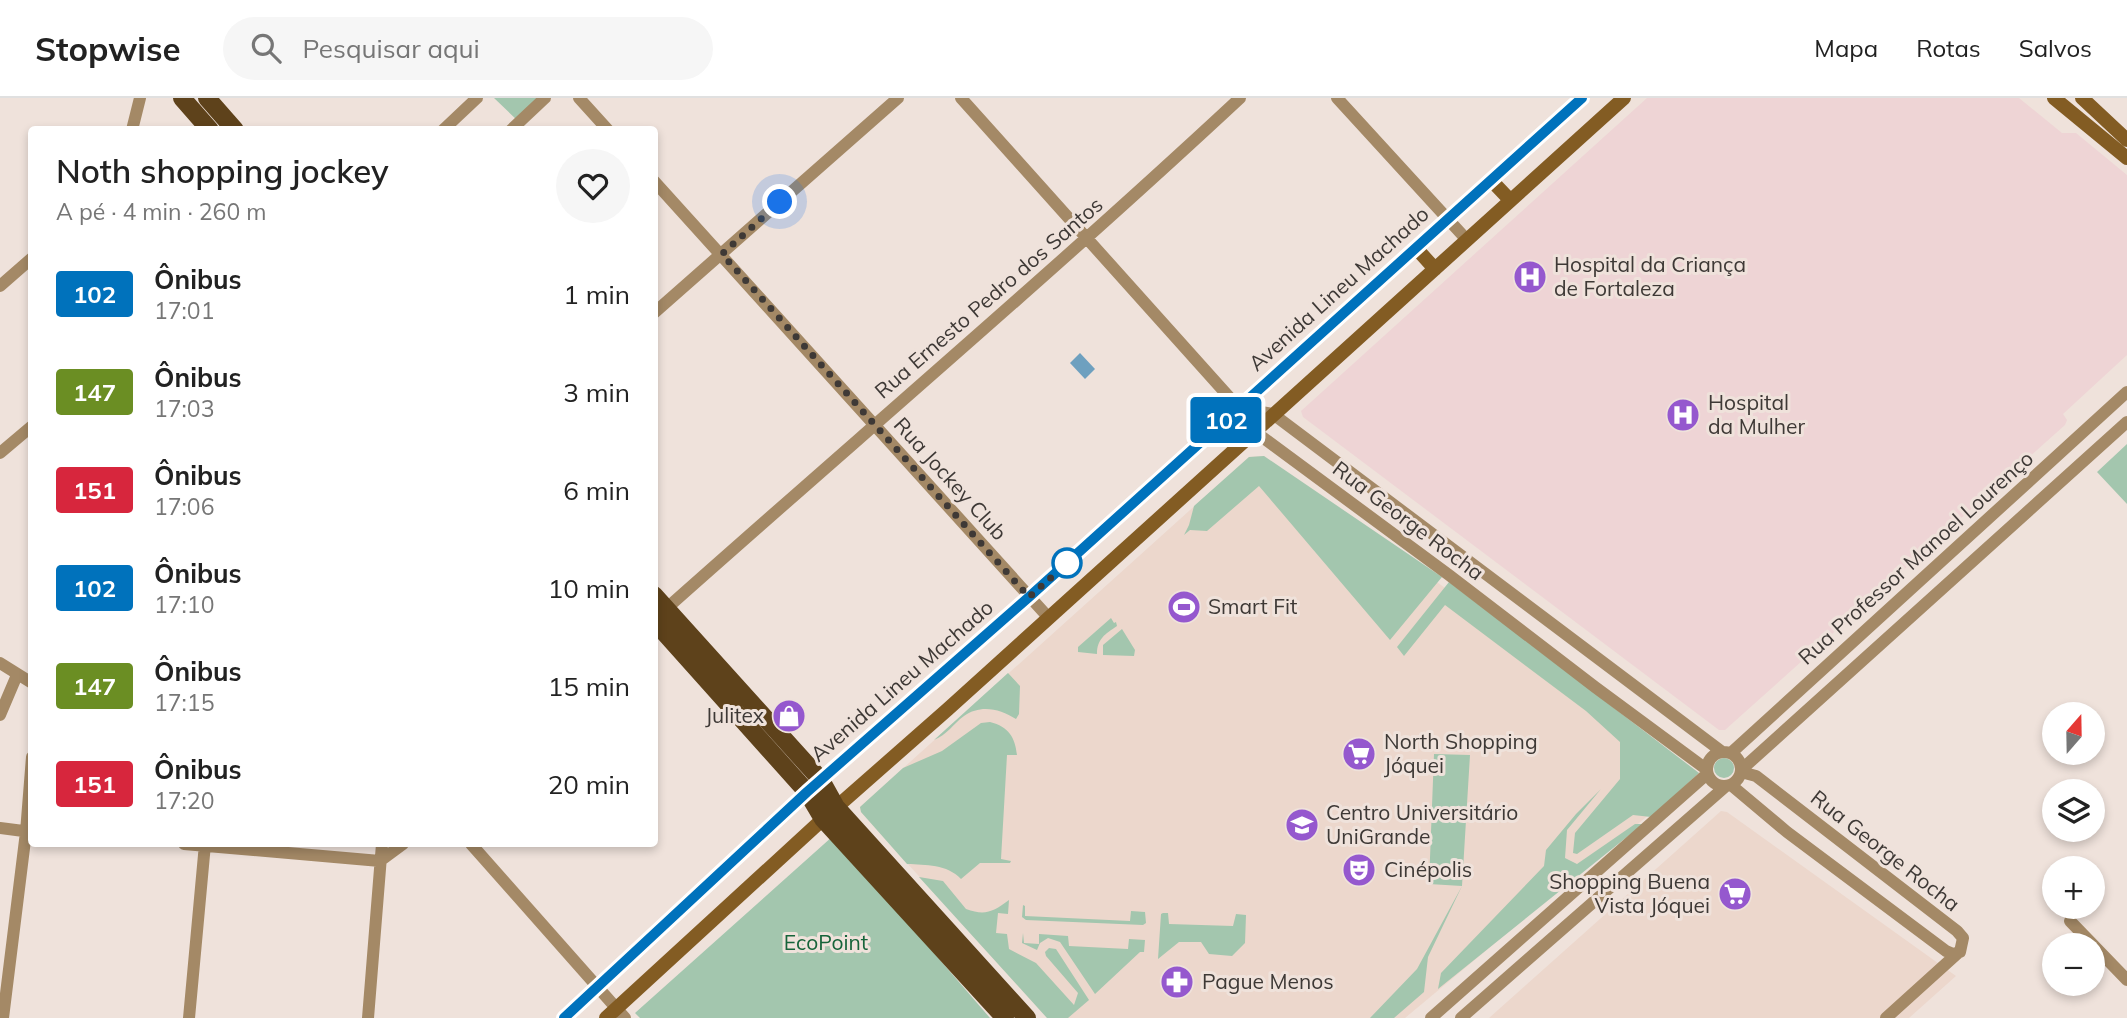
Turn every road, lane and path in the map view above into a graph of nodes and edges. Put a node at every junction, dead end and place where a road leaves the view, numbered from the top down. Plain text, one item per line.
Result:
1 (140, 98) edge
2 (182, 98) edge
3 (207, 98) edge
4 (478, 98) edge
5 (545, 98) edge
6 (579, 98) edge
7 (898, 98) edge
8 (961, 98) edge
9 (1240, 98) edge
10 (1337, 98) edge
11 (1582, 98) edge
12 (1624, 98) edge
13 (2054, 98) edge
14 (2081, 98) edge
15 (133, 126) edge
16 (206, 126) edge
17 (232, 126) edge
18 (447, 126) edge
19 (515, 126) edge
20 (604, 126) edge
21 (2127, 140) edge
22 (2127, 158) edge
23 (1491, 180) junction
24 (658, 185) edge
25 (1510, 200) junction
26 (1447, 219) junction
27 (1087, 238) junction
28 (1467, 240) junction
29 (1416, 248) junction
30 (722, 254) junction
31 (28, 262) edge
32 (1435, 269) junction
33 (0, 286) edge
34 (658, 310) edge
35 (2127, 392) edge
36 (1239, 408) junction
37 (1273, 414) junction
38 (2127, 422) edge
39 (874, 424) junction
40 (28, 429) edge
41 (1254, 431) junction
42 (0, 453) edge
43 (1029, 597) junction
44 (659, 608) edge
45 (1048, 617) junction
46 (0, 663) edge
47 (17, 675) junction
48 (28, 681) edge
49 (0, 715) edge
50 (1726, 752) junction
51 (1707, 771) junction
52 (1741, 771) junction
53 (1728, 785) junction
54 (814, 786) junction
55 (829, 813) junction
56 (0, 828) edge
57 (28, 832) edge
58 (28, 839) edge
59 (205, 847) edge
60 (236, 847) edge
61 (382, 847) edge
62 (398, 847) edge
63 (474, 847) edge
64 (380, 861) junction
65 (2070, 920) dead end
66 (1960, 952) junction
67 (2127, 980) edge
68 (597, 988) junction
69 (616, 1015) edge
70 (3, 1018) edge
71 (189, 1018) edge
72 (368, 1018) edge
73 (564, 1018) edge
74 (1005, 1018) edge
75 (1027, 1018) edge
76 (1431, 1018) edge
77 (1461, 1018) edge
78 (1886, 1018) edge

1 - 15 street
2 - 16 main road
3 - 17 main road
4 - 18 street
5 - 19 street
6 - 20 street
7 - 30 street
8 - 27 street
9 - 27 street, Rua Ernesto Pedro dos Santos
10 - 26 street
11 - 23 street, Avenida Lineu Machado
12 - 25 street
13 - 22 street
14 - 21 street
23 - 25 street
23 - 26 street, Avenida Lineu Machado
24 - 30 street, Rua Jockey Club
25 - 28 street
26 - 28 street
26 - 29 street, Avenida Lineu Machado
27 - 36 street
27 - 39 street, Rua Ernesto Pedro dos Santos
28 - 32 street
29 - 32 street
29 - 36 street, Avenida Lineu Machado
30 - 34 street
30 - 39 street, Rua Jockey Club
31 - 33 street
32 - 37 street
35 - 50 street, Rua Professor Manoel Lourenço
36 - 37 street
36 - 41 street
36 - 43 street, Avenida Lineu Machado
37 - 41 street
37 - 50 street, Rua George Rocha
38 - 52 street, Rua Professor Manoel Lourenço
39 - 43 street, Rua Jockey Club
39 - 44 street, Rua Ernesto Pedro dos Santos
40 - 42 street
41 - 45 street
41 - 51 street, Rua George Rocha
43 - 45 street, Rua Jockey Club
43 - 54 street, Avenida Lineu Machado
44 - 54 main road
45 - 55 street
46 - 47 street
47 - 48 street
47 - 49 street
50 - 51 street
50 - 52 street
51 - 53 street
51 - 76 street
52 - 53 street
52 - 66 street, Rua George Rocha
53 - 66 street, Rua George Rocha
53 - 77 street
54 - 55 main road
54 - 68 street, Avenida Lineu Machado
55 - 69 street
55 - 74 main road
55 - 75 main road
56 - 57 street
58 - 70 street
59 - 71 street
60 - 64 street
61 - 64 street
62 - 64 street
63 - 68 street
64 - 72 street
65 - 67 street
66 - 78 street
68 - 69 street
68 - 73 street, Avenida Lineu Machado

